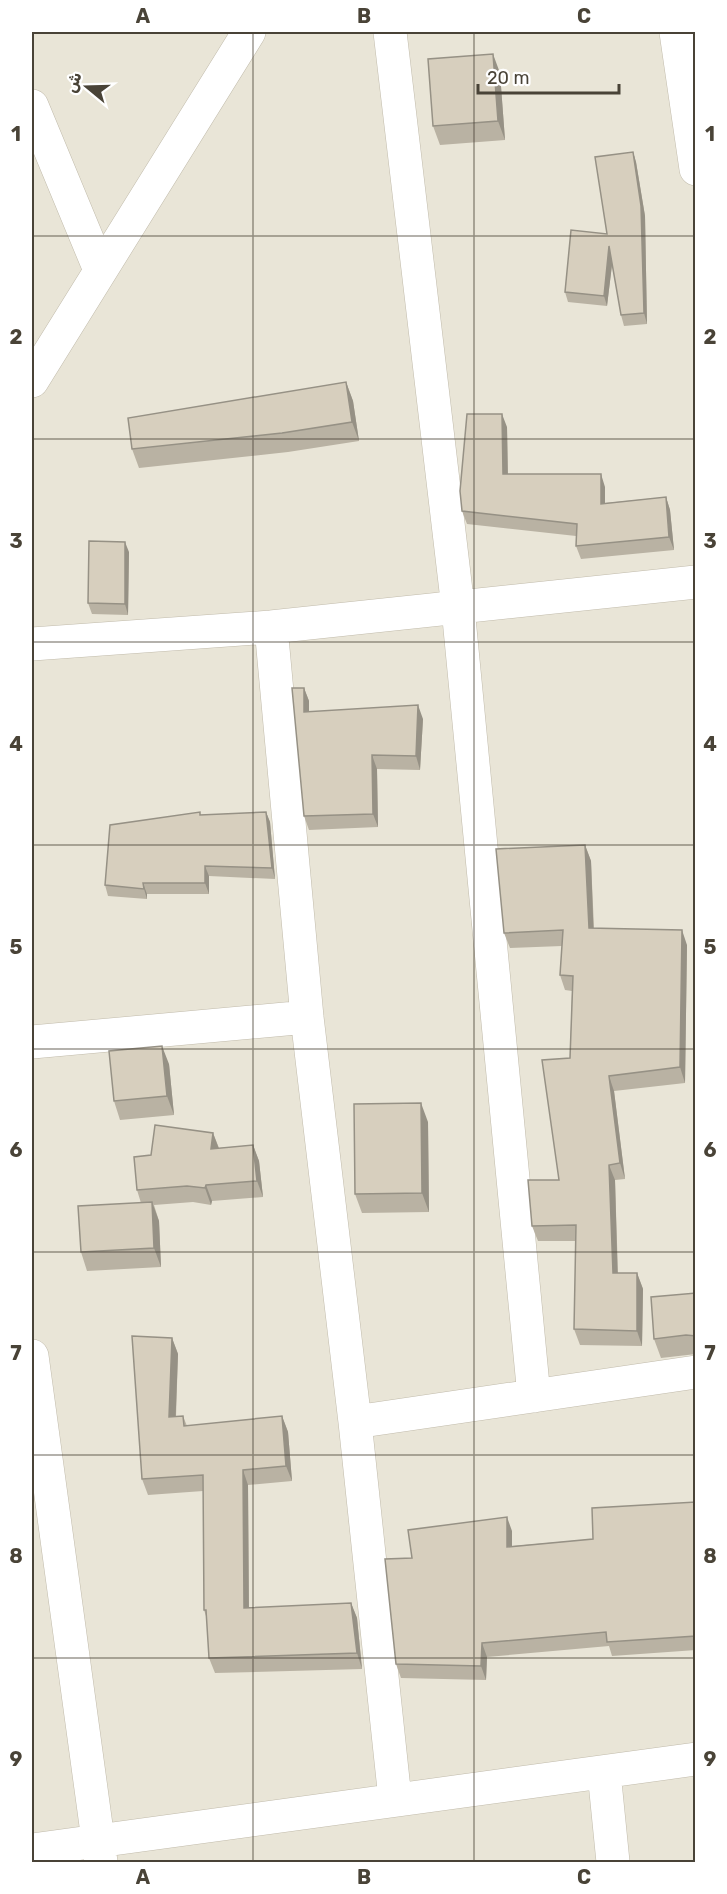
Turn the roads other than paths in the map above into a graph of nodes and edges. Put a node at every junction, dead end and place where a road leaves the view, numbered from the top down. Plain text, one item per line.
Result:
1 (249, 32) edge
2 (390, 32) edge
3 (676, 32) edge
4 (32, 106) edge
5 (696, 169) edge
6 (100, 270) junction
7 (32, 381) edge
8 (696, 582) edge
9 (458, 608) junction
10 (271, 627) junction
11 (32, 644) edge
12 (307, 1017) junction
13 (32, 1042) edge
14 (32, 1356) edge
15 (696, 1372) edge
16 (534, 1396) junction
17 (355, 1422) junction
18 (39, 1463) edge
19 (696, 1759) edge
20 (604, 1772) junction
21 (395, 1799) junction
22 (32, 1850) edge
23 (100, 1851) edge
24 (613, 1863) edge

1 - 6 street
2 - 9 street
3 - 5 street
4 - 6 street
6 - 7 street
8 - 9 street
9 - 10 street
9 - 16 street
10 - 11 street
10 - 12 street
12 - 13 street
12 - 17 street
14 - 18 street
15 - 16 street
16 - 17 street
17 - 21 street
18 - 23 street
19 - 20 street
20 - 21 street
20 - 24 street
21 - 23 street
22 - 23 street

